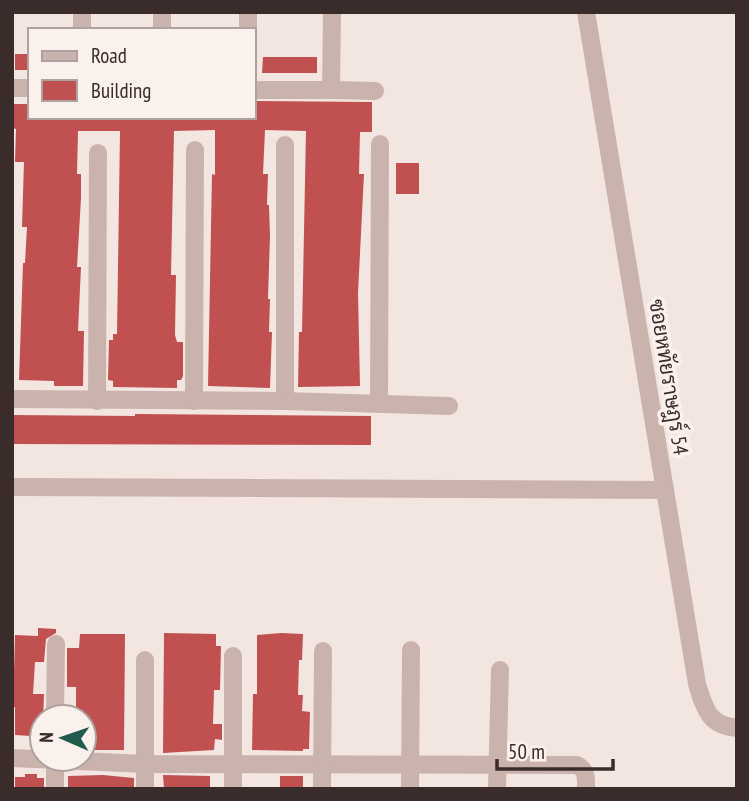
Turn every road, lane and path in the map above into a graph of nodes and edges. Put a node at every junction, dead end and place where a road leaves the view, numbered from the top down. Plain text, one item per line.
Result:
1 (332, 12) edge
2 (586, 12) edge
3 (256, 90) edge
4 (331, 90) junction
5 (374, 91) dead end
6 (380, 144) dead end
7 (285, 145) dead end
8 (195, 150) dead end
9 (98, 153) dead end
10 (12, 399) edge
11 (97, 401) junction
12 (194, 401) junction
13 (285, 401) junction
14 (379, 404) junction
15 (449, 406) dead end
16 (12, 487) edge
17 (665, 490) junction
18 (56, 644) dead end
19 (411, 650) dead end
20 (323, 651) dead end
21 (233, 656) dead end
22 (145, 660) dead end
23 (500, 670) dead end
24 (55, 703) edge
25 (737, 729) edge
26 (98, 762) edge
27 (233, 763) junction
28 (145, 764) junction
29 (322, 764) junction
30 (410, 764) junction
31 (497, 764) junction
32 (145, 789) edge
33 (233, 789) edge
34 (322, 789) edge
35 (410, 789) edge
36 (497, 789) edge
37 (586, 789) edge

1 - 4 street
2 - 17 street, ซอยหทัยราษฎร์ 54
3 - 4 street
4 - 5 street
6 - 14 street
7 - 13 street
8 - 12 street
9 - 11 street
10 - 11 street
11 - 12 street
12 - 13 street
13 - 14 street
14 - 15 street
16 - 17 street
17 - 25 street, ซอยหทัยราษฎร์ 54
18 - 24 street
19 - 30 street
20 - 29 street
21 - 27 street
22 - 28 street
23 - 31 street
26 - 28 street
27 - 28 street
27 - 29 street
27 - 33 street
28 - 32 street
29 - 30 street
29 - 34 street
30 - 31 street
30 - 35 street
31 - 36 street
31 - 37 street

